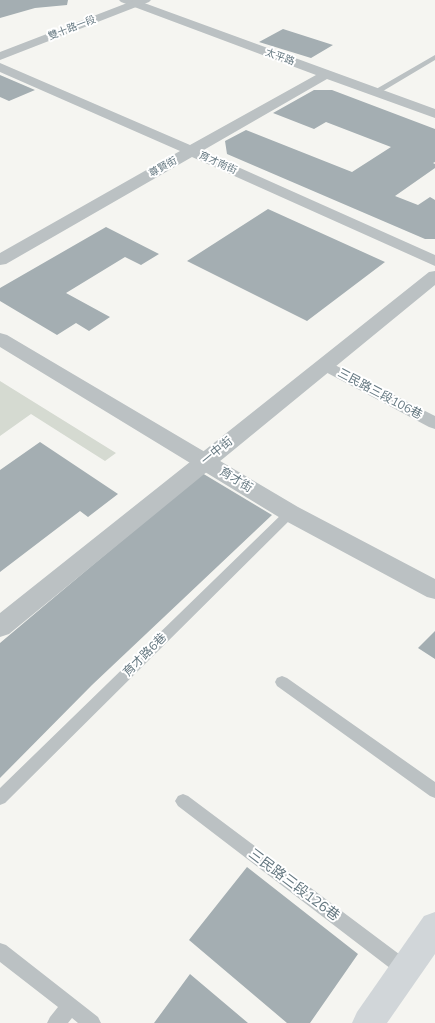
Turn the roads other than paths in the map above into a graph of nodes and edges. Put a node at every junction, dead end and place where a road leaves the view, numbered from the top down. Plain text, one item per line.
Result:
1 (114, 0) edge
2 (135, 1) edge
3 (21, 35) dead end
4 (0, 56) edge
5 (435, 56) edge
6 (0, 67) edge
7 (326, 74) junction
8 (375, 92) junction
9 (435, 114) edge
10 (191, 151) junction
11 (0, 260) edge
12 (435, 261) edge
13 (432, 282) edge
14 (0, 338) edge
15 (325, 365) junction
16 (435, 423) edge
17 (205, 461) junction
18 (290, 512) junction
19 (435, 590) edge
20 (0, 627) edge
21 (282, 682) dead end
22 (435, 791) edge
23 (0, 798) edge
24 (183, 801) dead end
25 (435, 927) edge
26 (0, 952) edge
27 (405, 969) junction
28 (71, 1006) junction
29 (56, 1023) edge
30 (92, 1023) edge
31 (368, 1023) edge

1 - 3 street, 雙十路一段
2 - 4 street, 雙十路一段
2 - 7 street, 太平路
5 - 8 lane
6 - 10 street, 育才南街
7 - 8 street, 太平路
7 - 10 street, 尊賢街
8 - 9 street, 太平路
10 - 11 street, 尊賢街
10 - 12 street, 育才南街
13 - 15 street, 一中街
14 - 17 street, 育才街
15 - 16 street, 三民路三段106巷
15 - 17 street, 一中街
17 - 18 street, 育才街
17 - 20 street, 一中街
18 - 19 street, 育才街
18 - 23 lane, 育才路6巷
21 - 22 lane
24 - 27 lane, 三民路三段126巷
25 - 27 main road
26 - 28 lane
27 - 31 main road
28 - 29 lane
28 - 30 lane

